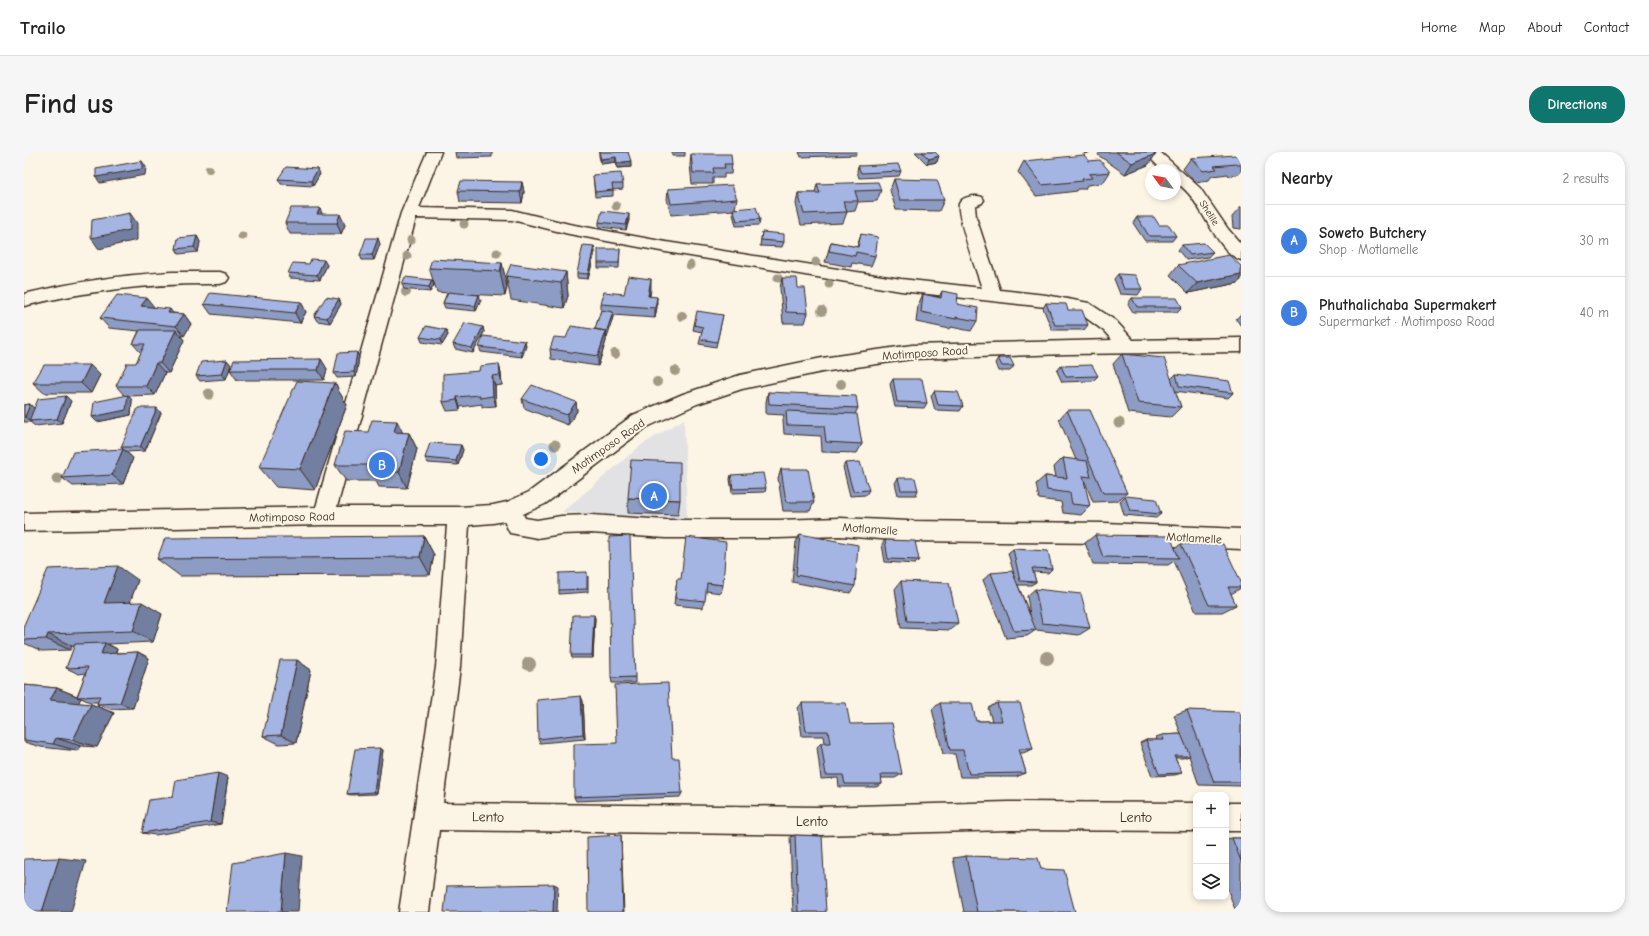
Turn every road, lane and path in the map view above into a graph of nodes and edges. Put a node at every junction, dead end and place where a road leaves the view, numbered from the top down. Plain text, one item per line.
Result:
1 (434, 152) edge
2 (1151, 152) edge
3 (1164, 164) edge
4 (1181, 178) edge
5 (976, 200) dead end
6 (409, 213) junction
7 (1241, 254) edge
8 (220, 278) dead end
9 (993, 296) junction
10 (24, 300) edge
11 (1241, 345) edge
12 (1128, 346) junction
13 (510, 510) junction
14 (324, 516) junction
15 (459, 516) junction
16 (24, 522) edge
17 (1241, 539) edge
18 (427, 816) junction
19 (1193, 817) edge
20 (1229, 817) edge
21 (1241, 817) edge
22 (414, 912) edge

1 - 6 street
2 - 3 street
4 - 7 street, Shelile
5 - 9 street
6 - 9 street
6 - 14 street
8 - 10 street
9 - 12 street
11 - 12 street, Motimposo Road
12 - 13 street, Motimposo Road
13 - 15 street, Motimposo Road
13 - 17 street, Motlamelle
14 - 15 street, Motimposo Road
14 - 16 street, Motimposo Road
15 - 18 street
18 - 19 street, Lento
18 - 22 street
20 - 21 street

